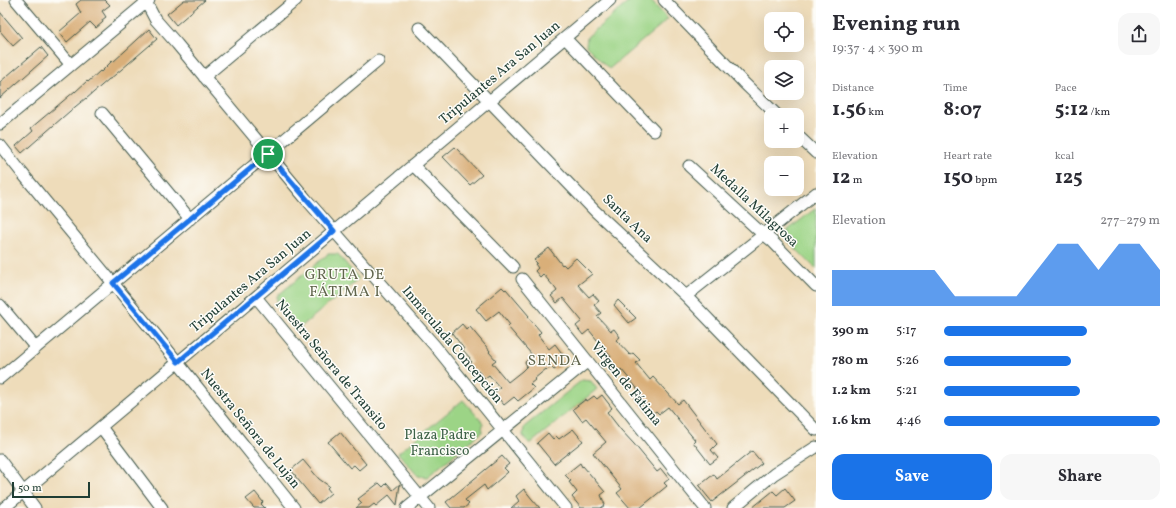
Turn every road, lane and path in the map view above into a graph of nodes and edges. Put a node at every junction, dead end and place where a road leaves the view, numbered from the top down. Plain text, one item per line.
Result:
1 (16, 0) edge
2 (296, 0) edge
3 (610, 0) edge
4 (664, 0) edge
5 (147, 1) edge
6 (419, 28) dead end
7 (565, 38) junction
8 (378, 61) dead end
9 (71, 65) junction
10 (204, 77) junction
11 (490, 101) junction
12 (770, 108) edge
13 (102, 113) dead end
14 (0, 124) edge
15 (654, 131) dead end
16 (804, 141) edge
17 (0, 145) edge
18 (816, 153) edge
19 (268, 154) junction
20 (413, 165) junction
21 (689, 166) dead end
22 (816, 193) edge
23 (190, 219) junction
24 (334, 231) junction
25 (764, 234) junction
26 (513, 267) dead end
27 (522, 279) dead end
28 (113, 283) junction
29 (816, 286) edge
30 (686, 296) junction
31 (256, 297) junction
32 (0, 305) edge
33 (36, 348) junction
34 (588, 361) junction
35 (178, 362) junction
36 (0, 378) edge
37 (101, 427) junction
38 (503, 430) junction
39 (816, 430) edge
40 (816, 447) edge
41 (0, 460) edge
42 (23, 492) junction
43 (420, 497) junction
44 (4, 508) edge
45 (35, 508) edge
46 (162, 508) edge
47 (294, 508) edge
48 (407, 508) edge
49 (429, 508) edge
50 (566, 508) edge
51 (705, 508) edge
52 (732, 508) edge

1 - 9 street
2 - 10 street
3 - 7 street, Tripulantes Ara San Juan
4 - 12 street
5 - 9 street
5 - 10 street, Inmaculada Concepción
6 - 11 street, Santa Ana
7 - 11 street, Tripulantes Ara San Juan
7 - 15 street
8 - 19 street
9 - 14 street
10 - 19 street, Inmaculada Concepción
11 - 20 street, Tripulantes Ara San Juan
11 - 30 street, Santa Ana
13 - 23 street
16 - 18 street
17 - 28 street, Nuestra Señora de Lujan
19 - 23 street
19 - 24 street, Inmaculada Concepción
20 - 24 street, Tripulantes Ara San Juan
20 - 26 street
21 - 25 street, Medalla Milagrosa
22 - 25 street
23 - 28 street
24 - 31 street, Tripulantes Ara San Juan
24 - 38 street, Inmaculada Concepción
25 - 29 street, Medalla Milagrosa
25 - 30 street
27 - 34 street, Virgen de Fátima
28 - 33 street
28 - 35 street, Nuestra Señora de Lujan
30 - 39 street, Santa Ana
31 - 35 street, Tripulantes Ara San Juan
31 - 43 street, Nuestra Señora de Transito
32 - 33 street
33 - 36 street
34 - 38 street
34 - 51 street, Virgen de Fátima
35 - 37 street, Tripulantes Ara San Juan
35 - 47 street, Nuestra Señora de Lujan
37 - 42 street, Tripulantes Ara San Juan
37 - 46 street
38 - 43 street
38 - 50 street, Inmaculada Concepción
40 - 52 street
41 - 42 street
42 - 44 street, Tripulantes Ara San Juan
42 - 45 street
43 - 48 street
43 - 49 street, Nuestra Señora de Transito

